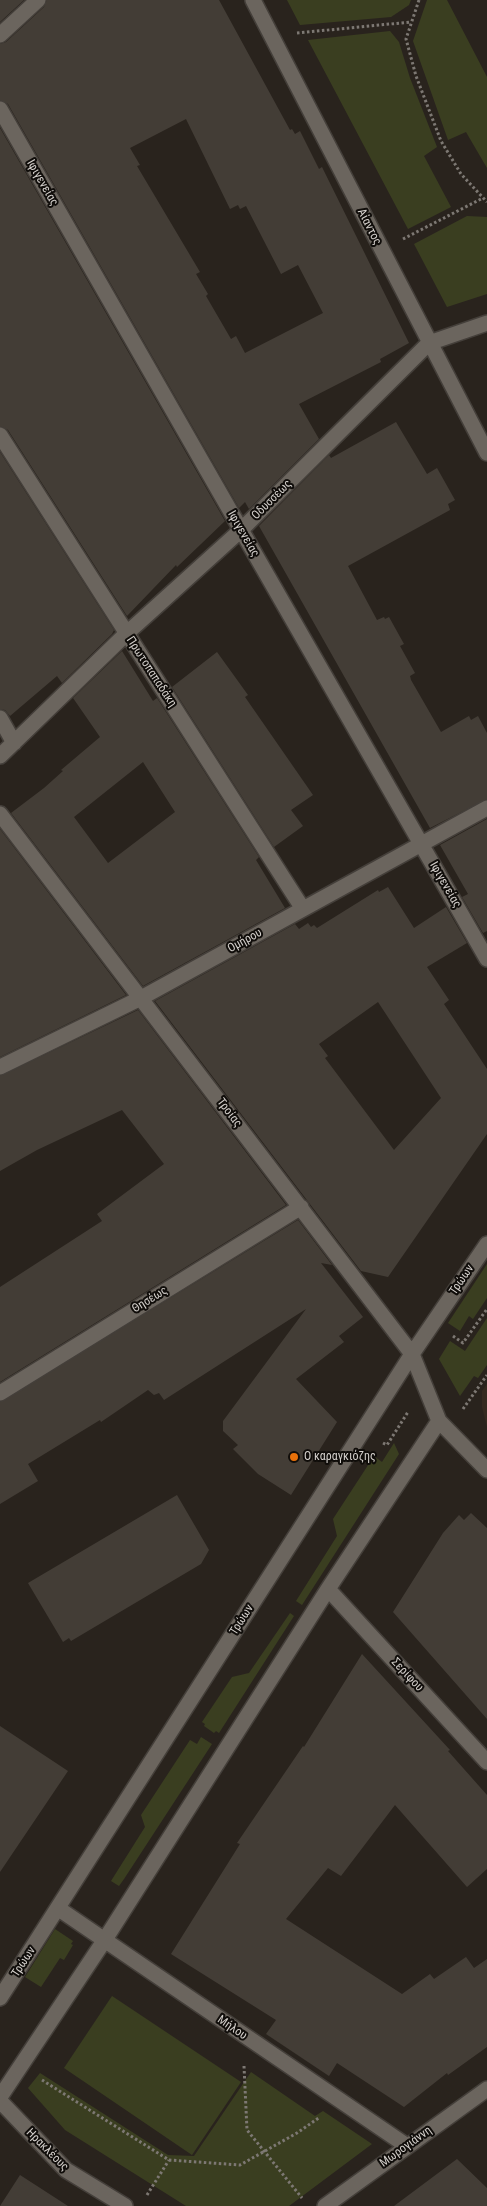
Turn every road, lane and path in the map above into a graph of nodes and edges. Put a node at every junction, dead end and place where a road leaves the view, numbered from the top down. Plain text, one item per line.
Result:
1 (38, 0) edge
2 (253, 0) edge
3 (419, 0) edge
4 (411, 22) junction
5 (0, 35) edge
6 (272, 37) junction
7 (0, 109) edge
8 (483, 198) junction
9 (487, 202) edge
10 (381, 250) junction
11 (487, 323) edge
12 (429, 343) junction
13 (0, 435) edge
14 (487, 453) edge
15 (241, 530) junction
16 (126, 634) junction
17 (0, 718) edge
18 (14, 743) junction
19 (0, 756) edge
20 (487, 808) edge
21 (0, 814) edge
22 (421, 843) junction
23 (303, 909) junction
24 (487, 959) edge
25 (141, 998) junction
26 (0, 1067) edge
27 (300, 1207) junction
28 (487, 1244) edge
29 (487, 1309) edge
30 (434, 1323) junction
31 (412, 1354) junction
32 (487, 1375) edge
33 (0, 1393) edge
34 (439, 1421) junction
35 (487, 1470) edge
36 (328, 1589) junction
37 (487, 1762) edge
38 (58, 1909) junction
39 (104, 1941) junction
40 (0, 1998) edge
41 (243, 2036) junction
42 (20, 2066) junction
43 (487, 2089) edge
44 (0, 2097) edge
45 (0, 2102) edge
46 (341, 2102) junction
47 (407, 2146) junction
48 (265, 2151) junction
49 (170, 2160) junction
50 (144, 2198) dead end
51 (304, 2199) dead end
52 (125, 2206) edge
53 (325, 2206) edge

1 - 5 street
2 - 6 street, Αίαντος
3 - 4 path
4 - 6 path
4 - 8 path
6 - 10 street, Αίαντος
7 - 15 street, Ιφιγενείας
8 - 9 path
8 - 10 path
10 - 12 street, Αίαντος
11 - 12 street, Οδυσσέως
12 - 14 street, Αίαντος
12 - 15 street, Οδυσσέως
13 - 16 street, Πρωτοπαπαδάκη
15 - 16 street, Οδυσσέως
15 - 22 street, Ιφιγενείας
16 - 18 street, Οδυσσέως
16 - 23 street, Πρωτοπαπαδάκη
17 - 18 street
18 - 19 street, Οδυσσέως
20 - 22 street, Ομήρου
21 - 25 street, Τροίας
22 - 23 street, Ομήρου
22 - 24 street, Ιφιγενείας
23 - 25 street, Ομήρου
25 - 26 street, Ομήρου
25 - 27 street, Τροίας
27 - 31 street, Τροίας
27 - 33 street, Θησέως
28 - 30 street, Τρώων
29 - 30 path
30 - 31 street, Τρώων
31 - 34 street, Τροίας
31 - 38 street, Τρώων
32 - 34 path
34 - 35 street
34 - 36 street
36 - 37 street, Σερίφου
36 - 39 street
38 - 39 street, Μήλου
38 - 40 street, Τρώων
39 - 41 street, Μήλου
39 - 42 street
41 - 46 street, Μήλου
41 - 48 path
42 - 44 street
42 - 49 path
43 - 47 street, Μωρογιάννη
45 - 52 street, Ηρακλέους
46 - 47 street, Μήλου
46 - 48 path
47 - 53 street, Μωρογιάννη
48 - 49 path
48 - 51 path
49 - 50 path

